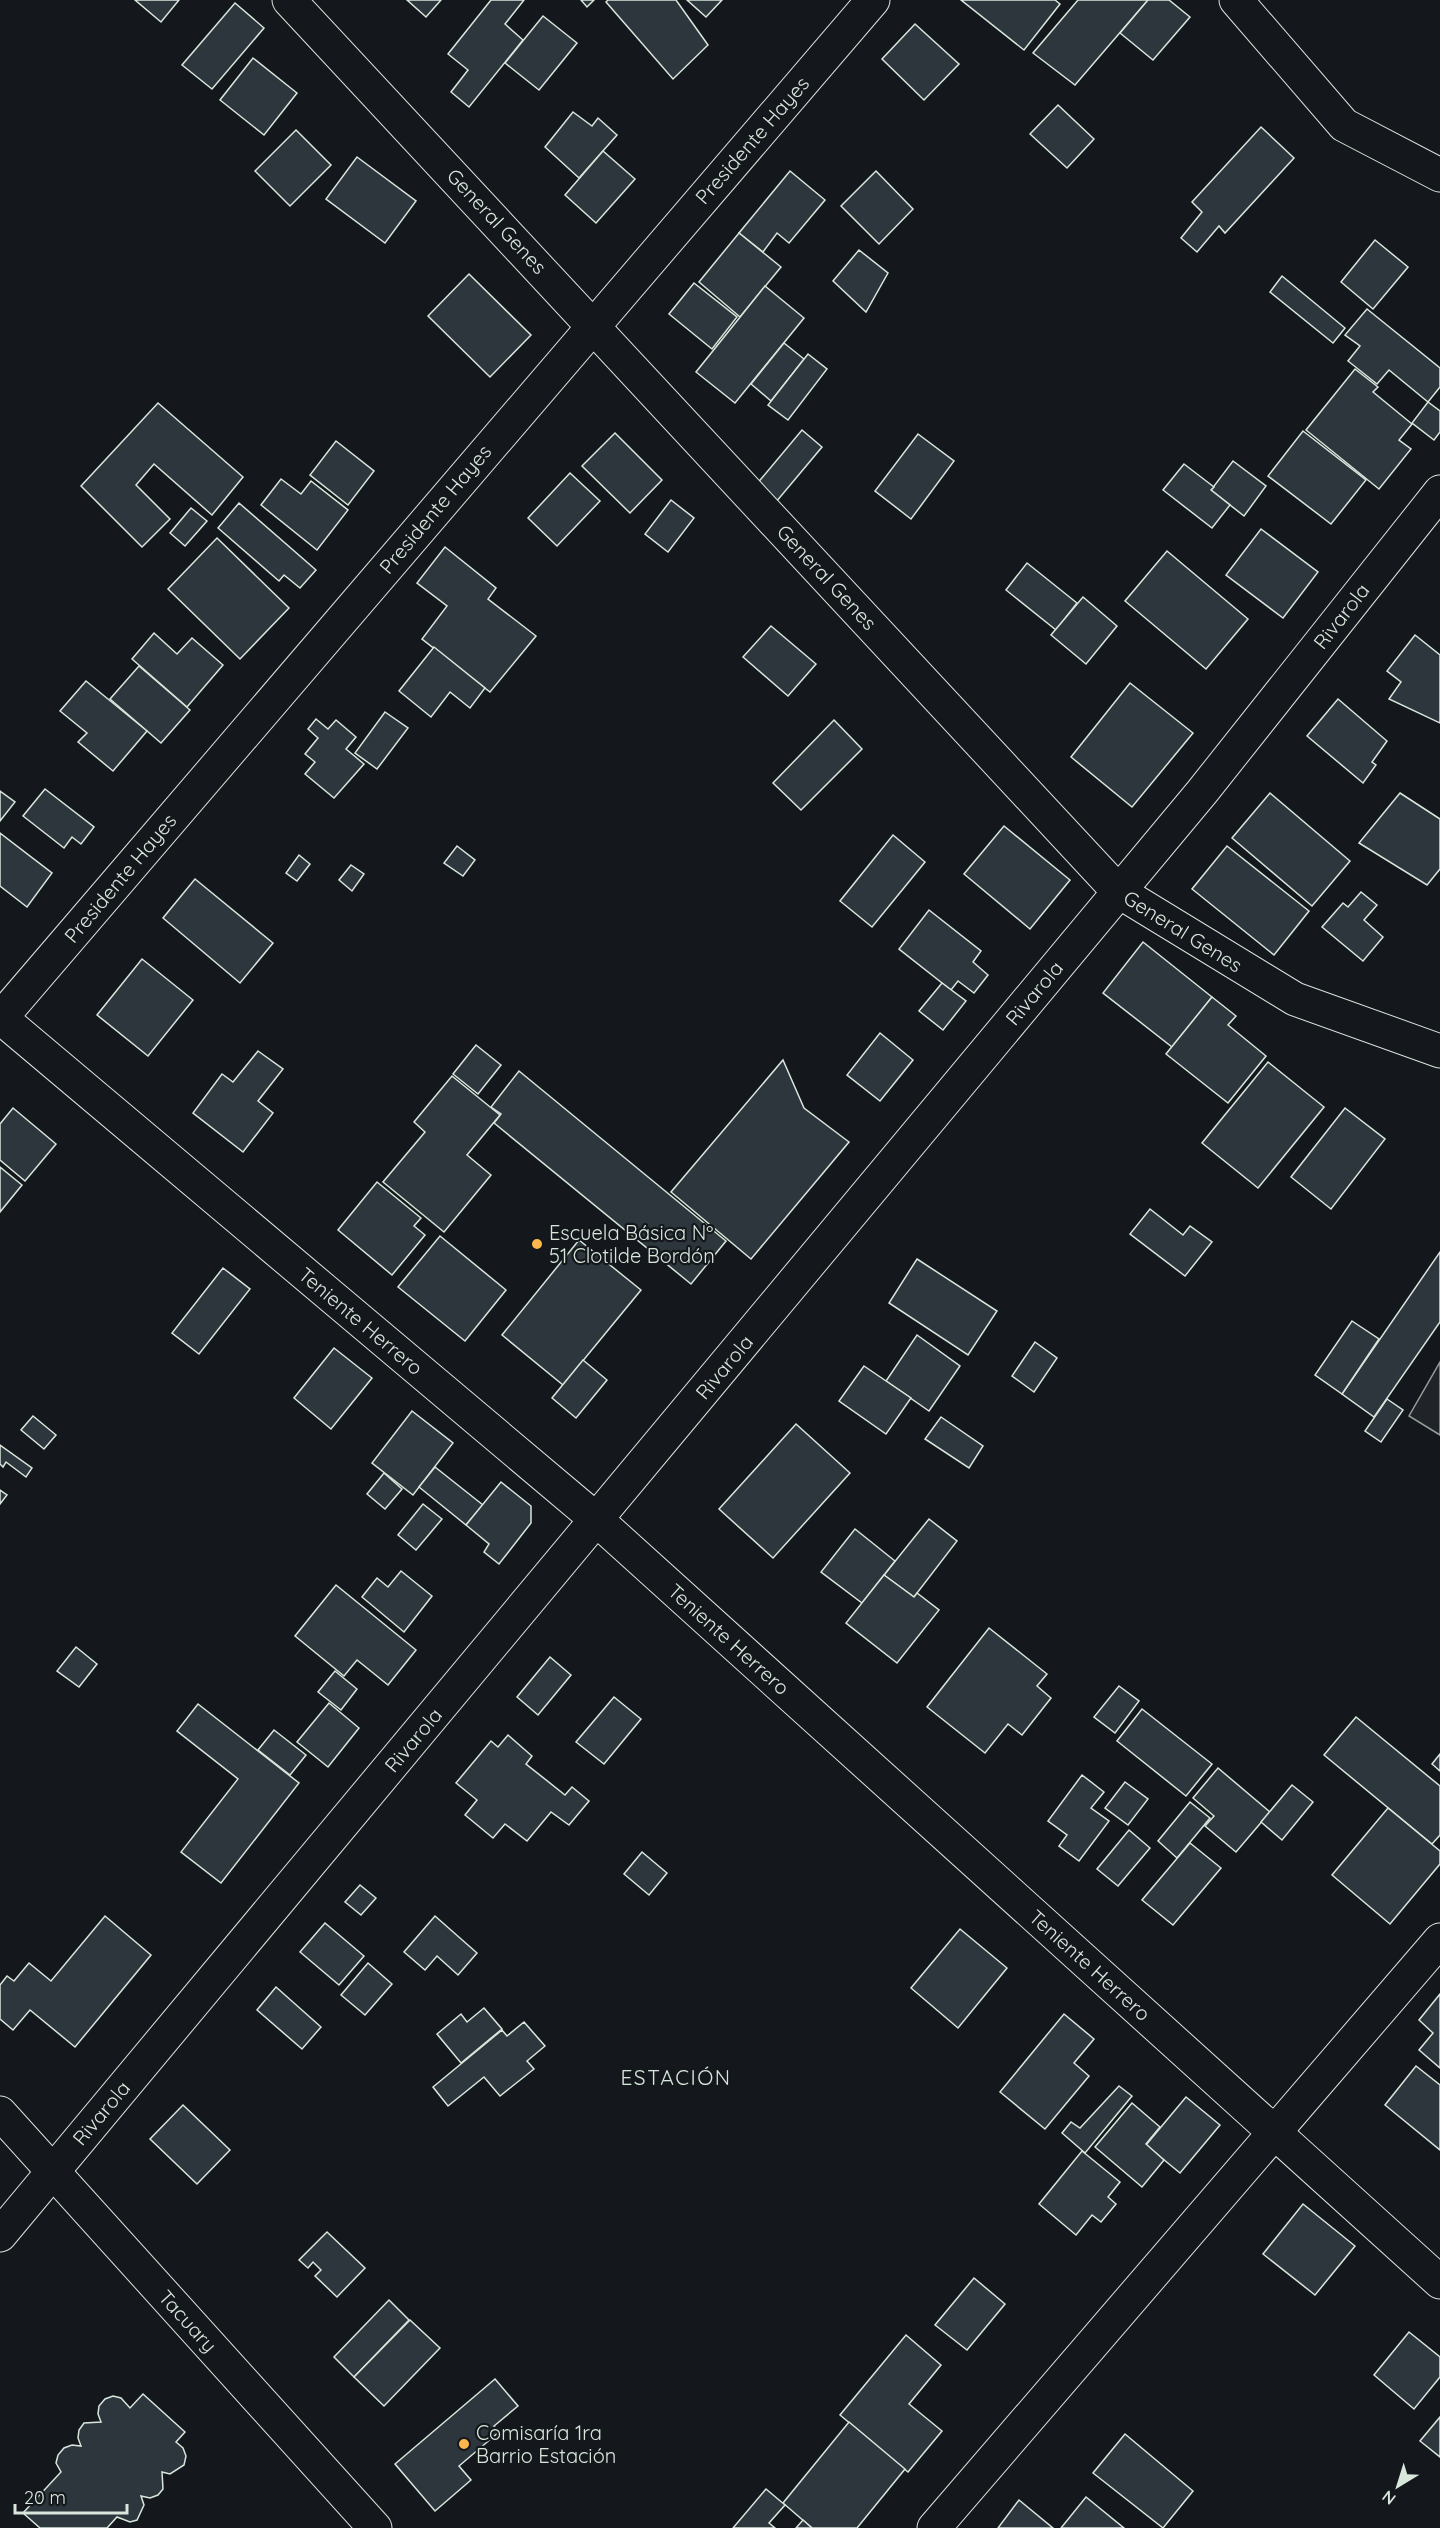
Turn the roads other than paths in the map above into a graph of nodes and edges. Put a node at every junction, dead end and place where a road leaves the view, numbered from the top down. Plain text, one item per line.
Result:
1 (873, 0) edge
2 (1236, 0) edge
3 (301, 4) edge
4 (1440, 175) edge
5 (593, 324) junction
6 (1440, 492) edge
7 (1118, 891) junction
8 (0, 1018) edge
9 (1440, 1051) edge
10 (597, 1520) junction
11 (1440, 1940) edge
12 (0, 2113) edge
13 (1275, 2132) junction
14 (53, 2172) junction
15 (0, 2235) edge
16 (1440, 2282) edge
17 (375, 2528) edge
18 (934, 2528) edge

1 - 5 street, Presidente Hayes
2 - 4 street
3 - 5 street, General Genes
5 - 7 street, General Genes
5 - 8 street, Presidente Hayes
6 - 7 street, Rivarola
7 - 9 street, General Genes
7 - 10 street, Rivarola
8 - 10 street, Teniente Herrero
10 - 13 street, Teniente Herrero
10 - 14 street, Rivarola
11 - 13 street
12 - 14 street, Tacuary
13 - 16 street, Teniente Herrero
13 - 18 street
14 - 15 street, Rivarola
14 - 17 street, Tacuary

